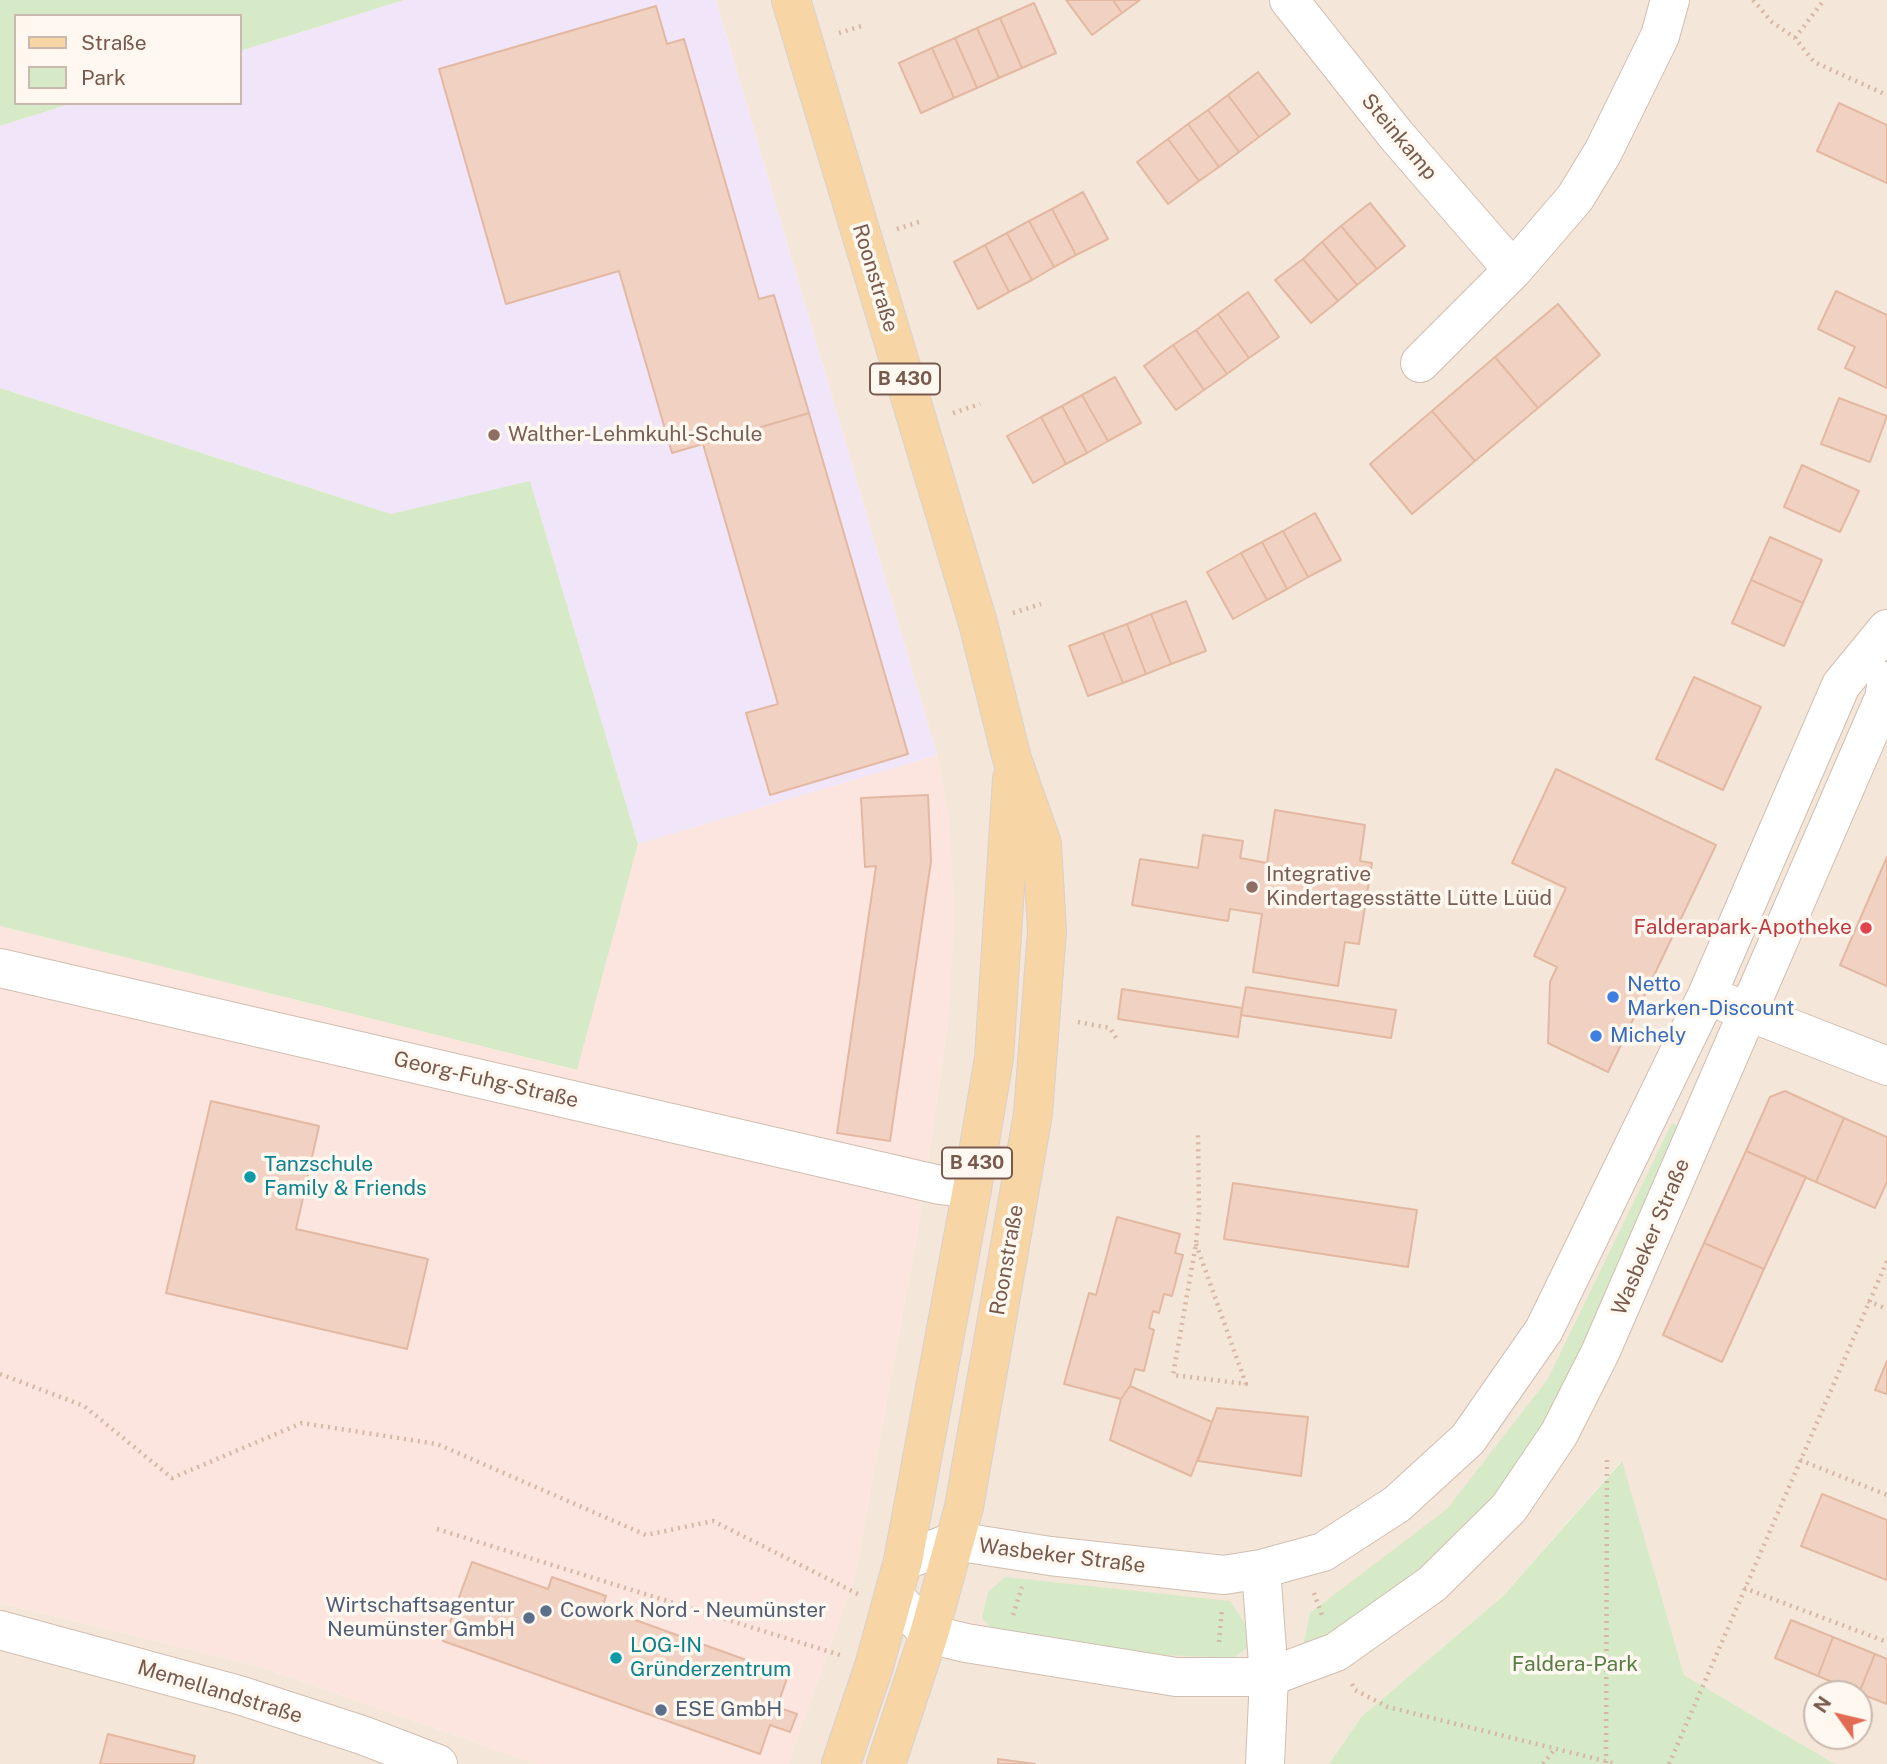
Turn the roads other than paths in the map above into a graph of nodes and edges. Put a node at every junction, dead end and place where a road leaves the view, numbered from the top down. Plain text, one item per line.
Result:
1 (792, 0) edge
2 (1289, 0) edge
3 (1670, 0) edge
4 (1513, 270) junction
5 (1420, 363) dead end
6 (1887, 629) edge
7 (1887, 681) edge
8 (1013, 759) junction
9 (0, 968) edge
10 (1707, 995) junction
11 (1748, 1012) junction
12 (1887, 1066) edge
13 (972, 1189) junction
14 (955, 1541) junction
15 (1261, 1569) junction
16 (886, 1585) junction
17 (0, 1630) edge
18 (929, 1634) junction
19 (1269, 1677) junction
20 (357, 1750) edge
21 (438, 1764) edge
22 (841, 1764) edge
23 (886, 1764) edge
24 (1265, 1764) edge

1 - 8 main road, Roonstraße / B 430
2 - 4 street, Steinkamp
3 - 4 street
4 - 5 street
6 - 10 street, Wasbeker Straße
7 - 11 street, Wasbeker Straße
8 - 13 main road, Roonstraße / B 430
8 - 14 main road, Roonstraße / B 430
9 - 13 street, Georg-Fuhg-Straße
10 - 11 street
10 - 15 street, Wasbeker Straße
11 - 12 street
11 - 19 street, Wasbeker Straße
13 - 16 main road, Roonstraße / B 430
14 - 15 street, Wasbeker Straße
14 - 16 street, Wasbeker Straße
14 - 18 main road, Roonstraße / B 430
15 - 19 street
16 - 18 street
16 - 22 main road, B 430
17 - 20 street, Memellandstraße
18 - 19 street, Wasbeker Straße
18 - 23 main road, B 430
19 - 24 street
20 - 21 street, Memellandstraße

